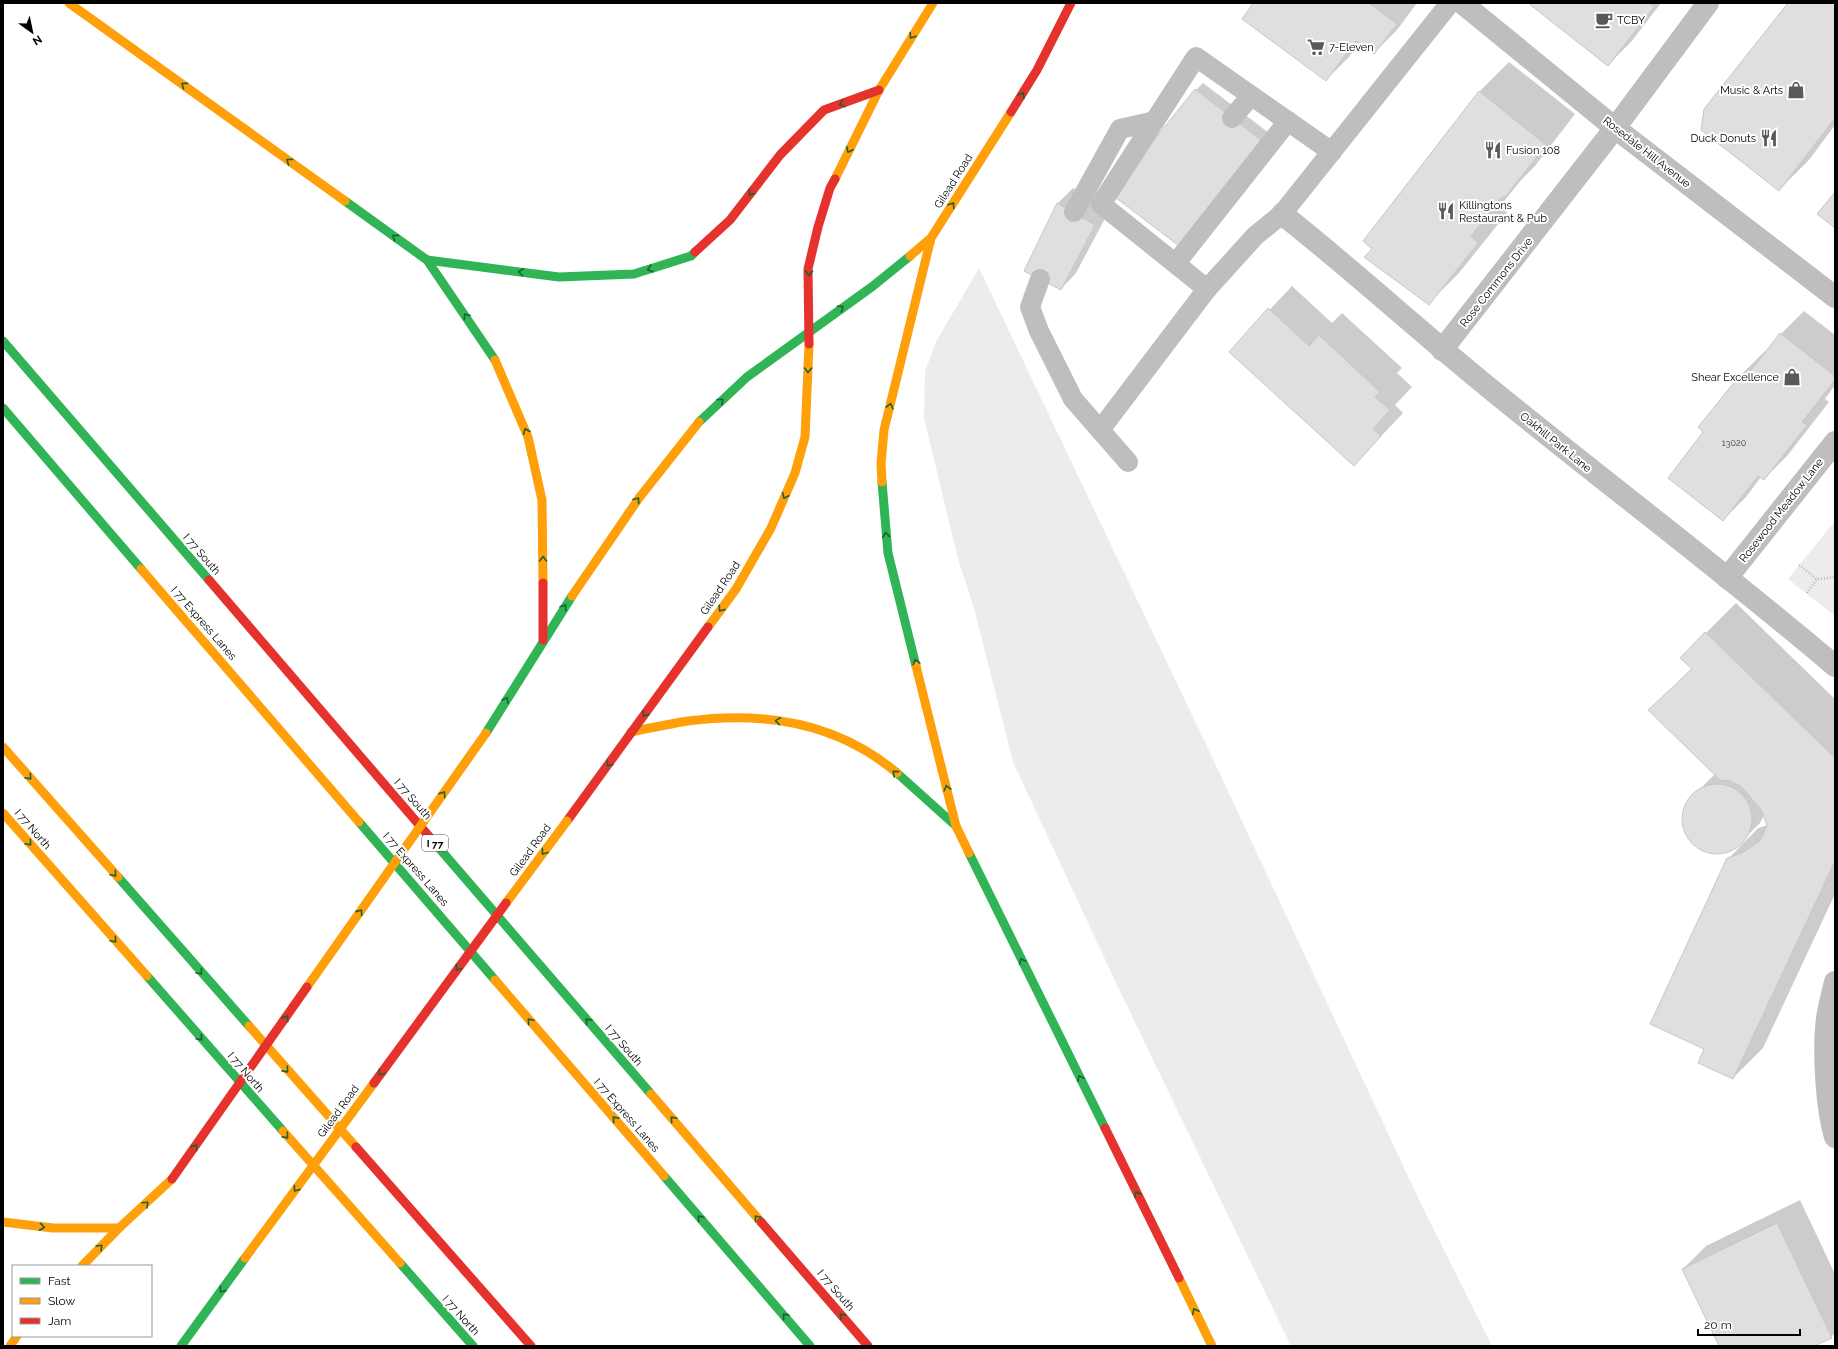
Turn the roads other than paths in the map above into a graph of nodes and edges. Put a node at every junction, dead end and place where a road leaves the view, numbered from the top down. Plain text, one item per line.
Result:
1 (69, 3) edge
2 (933, 3) edge
3 (1071, 3) edge
4 (1450, 3) edge
5 (1462, 3) edge
6 (1708, 3) edge
7 (879, 90) junction
8 (1251, 96) junction
9 (1232, 118) dead end
10 (1288, 121) junction
11 (1155, 122) junction
12 (1615, 128) junction
13 (1332, 152) junction
14 (1074, 212) dead end
15 (1282, 214) junction
16 (931, 238) junction
17 (427, 260) junction
18 (1176, 263) junction
19 (1040, 279) dead end
20 (1208, 288) junction
21 (1835, 297) edge
22 (809, 331) junction
23 (3, 341) edge
24 (1442, 350) junction
25 (3, 408) edge
26 (1100, 430) junction
27 (1835, 442) edge
28 (1128, 462) dead end
29 (1727, 578) junction
30 (543, 640) junction
31 (1835, 666) edge
32 (632, 732) junction
33 (3, 747) edge
34 (3, 813) edge
35 (956, 826) junction
36 (1835, 982) edge
37 (1835, 1137) edge
38 (3, 1222) edge
39 (119, 1228) junction
40 (83, 1265) edge
41 (16, 1337) edge
42 (10, 1346) edge
43 (181, 1346) edge
44 (473, 1346) edge
45 (531, 1346) edge
46 (810, 1346) edge
47 (868, 1346) edge
48 (1212, 1346) edge

17 -> 1 main road
2 -> 7 main road, Gilead Road
16 -> 3 main road, Gilead Road
4 - 13 lane
5 - 12 street, Rosedale Hill Avenue
6 - 12 street, Rose Commons Drive
7 -> 17 main road
7 -> 22 main road, Gilead Road
8 - 9 lane
8 - 10 lane
8 - 11 lane
10 - 13 lane
10 - 18 lane
11 - 14 lane
11 - 18 lane
12 - 21 street, Rosedale Hill Avenue
12 - 24 street, Rose Commons Drive
13 - 15 lane
15 - 20 lane
15 - 24 street, Oakhill Park Lane
22 -> 16 main road, Gilead Road
35 -> 16 main road
30 -> 17 main road
18 - 20 lane
19 - 26 lane
20 - 26 lane
30 -> 22 main road, Gilead Road
22 -> 32 main road, Gilead Road
47 -> 23 main road, I 77 South / I 77
24 - 29 street, Oakhill Park Lane
46 -> 25 main road, I 77 Express Lanes
26 - 28 lane
27 - 29 street, Rosewood Meadow Lane
29 - 31 street, Oakhill Park Lane
39 -> 30 main road, Gilead Road, bridge
35 -> 32 main road
32 -> 43 main road, Gilead Road, bridge
33 -> 45 main road
34 -> 44 main road, I 77 North
48 -> 35 main road
36 - 37 street
38 -> 39 main road
40 -> 39 main road, Gilead Road
41 - 42 main road

